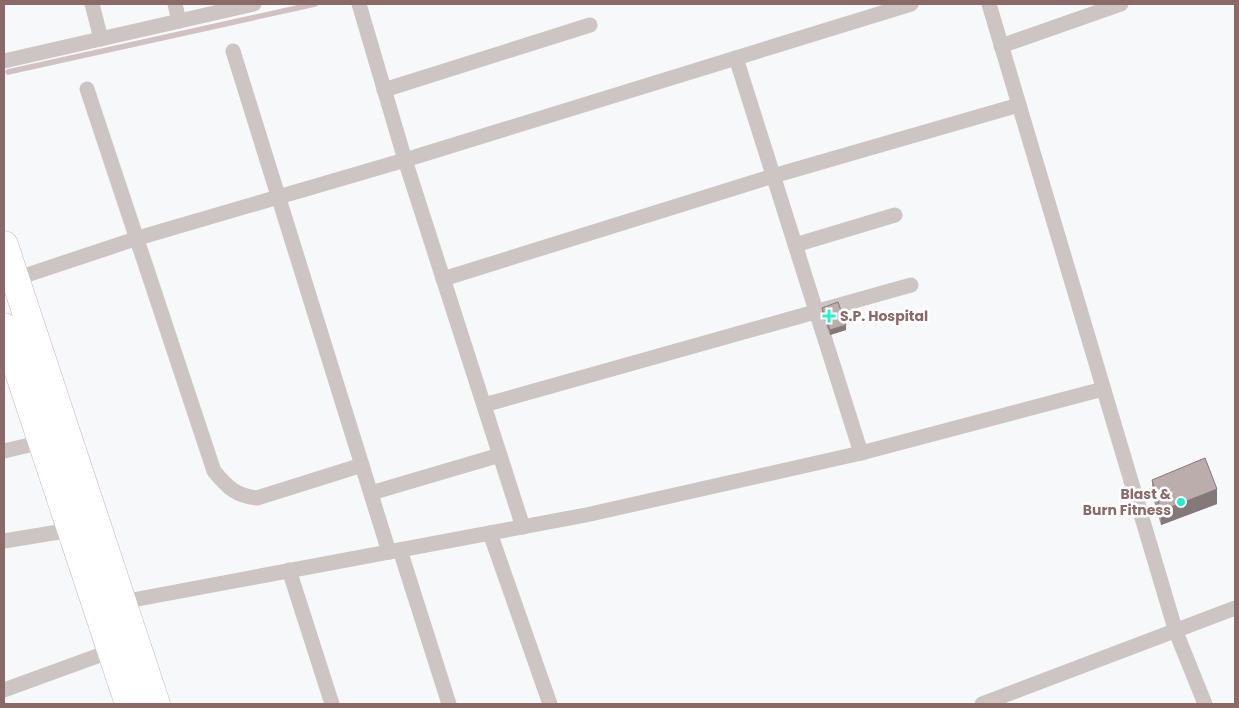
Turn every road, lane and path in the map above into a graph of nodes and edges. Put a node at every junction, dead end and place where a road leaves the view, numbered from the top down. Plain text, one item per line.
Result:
1 (92, 4) edge
2 (175, 4) edge
3 (254, 4) edge
4 (359, 4) edge
5 (912, 4) edge
6 (989, 4) edge
7 (1121, 4) edge
8 (179, 21) junction
9 (590, 25) dead end
10 (101, 39) junction
11 (1001, 46) junction
12 (233, 52) dead end
13 (736, 58) junction
14 (4, 61) edge
15 (87, 88) dead end
16 (384, 90) junction
17 (1019, 105) junction
18 (405, 160) junction
19 (773, 176) junction
20 (279, 198) junction
21 (895, 215) dead end
22 (138, 238) junction
23 (4, 245) edge
24 (795, 245) junction
25 (15, 279) junction
26 (443, 279) junction
27 (911, 285) dead end
28 (816, 310) junction
29 (4, 327) edge
30 (1104, 389) junction
31 (484, 405) junction
32 (42, 442) junction
33 (4, 451) edge
34 (861, 453) junction
35 (500, 454) junction
36 (362, 465) junction
37 (371, 493) junction
38 (523, 527) junction
39 (71, 530) junction
40 (490, 533) junction
41 (4, 541) edge
42 (395, 551) junction
43 (289, 570) junction
44 (122, 602) junction
45 (1235, 608) edge
46 (1176, 632) junction
47 (111, 651) junction
48 (4, 690) edge
49 (129, 704) edge
50 (156, 704) edge
51 (332, 704) edge
52 (449, 704) edge
53 (550, 704) edge
54 (982, 704) edge
55 (1205, 704) edge

1 - 10 street
2 - 8 street
3 - 8 street
4 - 16 street
5 - 13 street
6 - 11 street
7 - 11 street
8 - 10 street
9 - 16 street
10 - 14 street
11 - 17 street
12 - 20 street
13 - 18 street
13 - 19 street
15 - 22 street
16 - 18 street
17 - 19 street
17 - 30 street
18 - 20 street
18 - 26 street
19 - 24 street
19 - 26 street
20 - 22 street
20 - 36 street
21 - 24 street
22 - 25 street
22 - 36 street
23 - 25 highway
24 - 28 street
25 - 44 highway
26 - 31 street
27 - 28 street
28 - 31 street
28 - 34 street
29 - 32 highway
30 - 34 street
30 - 46 street
31 - 35 street
32 - 33 street
32 - 39 highway
34 - 38 street
35 - 37 street
35 - 38 street
36 - 37 street
37 - 42 street
38 - 40 street
39 - 41 street
39 - 47 highway
40 - 42 street
40 - 53 street
42 - 43 street
42 - 52 street
43 - 44 street
43 - 51 street
44 - 50 highway
45 - 46 street
46 - 54 street
46 - 55 street
47 - 48 street
47 - 49 highway

